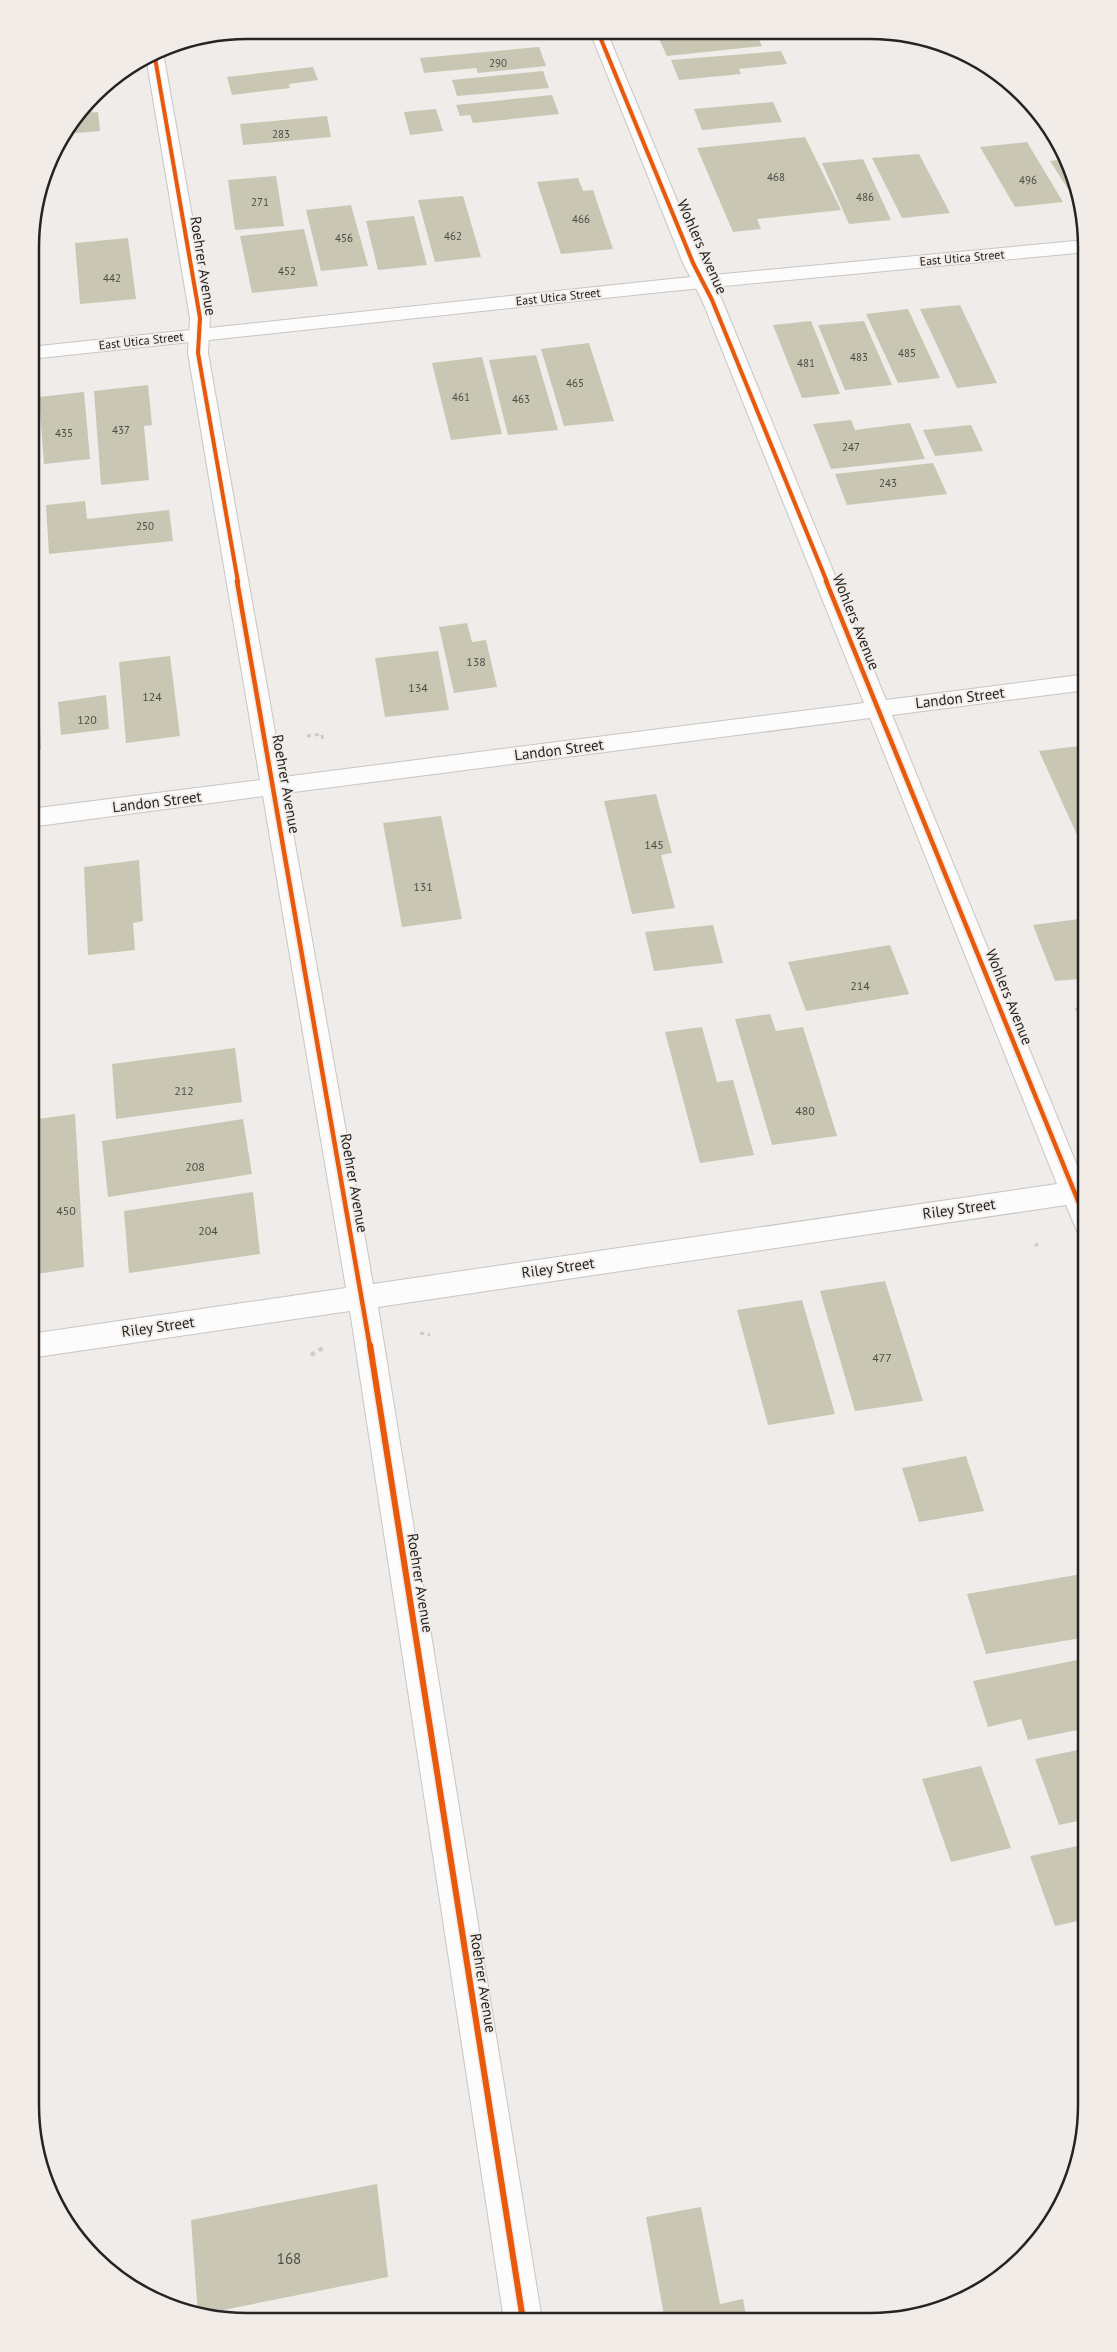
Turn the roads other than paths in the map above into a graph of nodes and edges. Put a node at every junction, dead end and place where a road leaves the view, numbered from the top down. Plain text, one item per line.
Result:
1 (601, 39) edge
2 (155, 60) edge
3 (1078, 247) edge
4 (703, 282) junction
5 (199, 336) junction
6 (39, 351) edge
7 (1078, 683) edge
8 (878, 708) junction
9 (274, 788) junction
10 (39, 817) edge
11 (1078, 1184) edge
12 (1078, 1191) edge
13 (361, 1298) junction
14 (39, 1345) edge
15 (522, 2313) edge

1 - 4 street, Wohlers Avenue
2 - 5 street, Roehrer Avenue
3 - 4 street, East Utica Street
4 - 5 street, East Utica Street
4 - 8 street, Wohlers Avenue
5 - 6 street, East Utica Street
5 - 9 street, Roehrer Avenue
7 - 8 street, Landon Street
8 - 9 street, Landon Street
8 - 11 street, Wohlers Avenue
9 - 10 street, Landon Street
9 - 13 street, Roehrer Avenue
12 - 13 street, Riley Street
13 - 14 street, Riley Street
13 - 15 street, Roehrer Avenue

